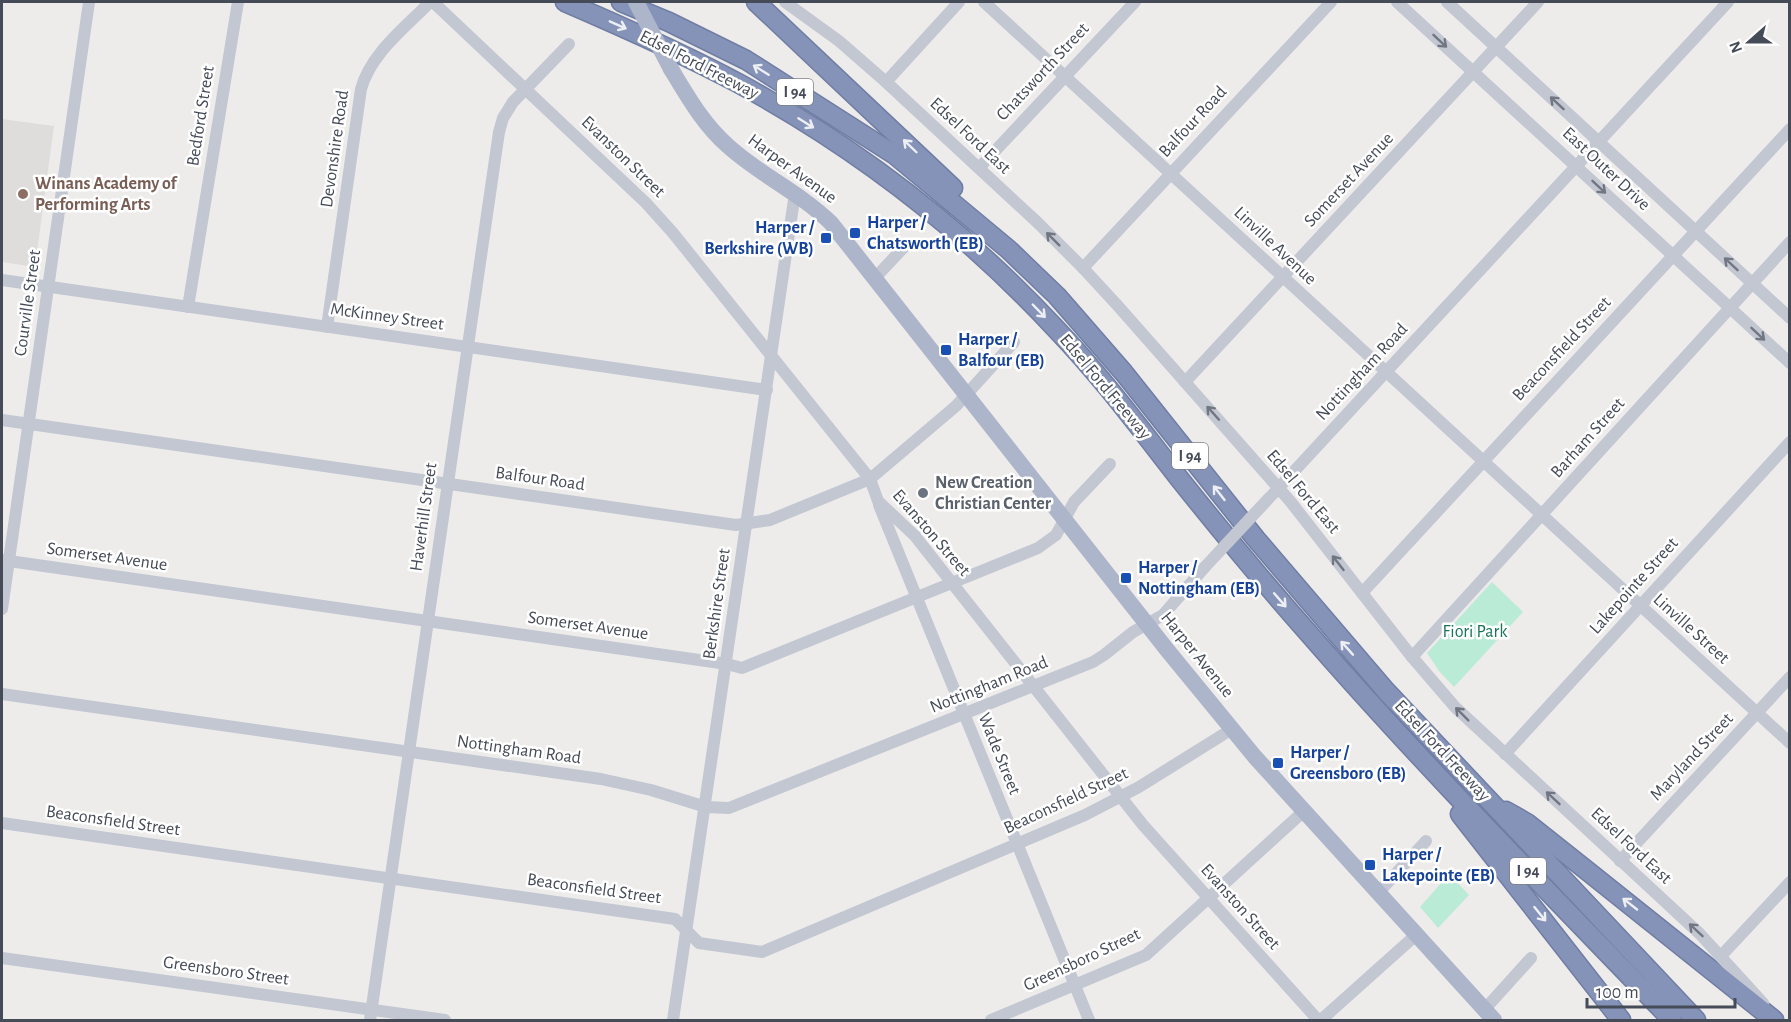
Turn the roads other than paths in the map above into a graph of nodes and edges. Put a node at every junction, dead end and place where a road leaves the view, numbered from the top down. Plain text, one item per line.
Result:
1 (89, 2) edge
2 (237, 2) edge
3 (431, 2) edge
4 (565, 2) edge
5 (621, 2) edge
6 (636, 2) edge
7 (756, 2) edge
8 (786, 2) edge
9 (959, 2) edge
10 (984, 2) edge
11 (1135, 2) edge
12 (1331, 2) edge
13 (1397, 2) edge
14 (1447, 2) edge
15 (1538, 2) edge
16 (1728, 2) edge
17 (569, 44) dead end
18 (1496, 47) junction
19 (1473, 72) junction
20 (1065, 76) junction
21 (886, 82) junction
22 (525, 89) junction
23 (1790, 129) edge
24 (1599, 142) junction
25 (1576, 166) junction
26 (979, 168) junction
27 (1170, 173) junction
28 (795, 193) junction
29 (1695, 231) junction
30 (1790, 242) edge
31 (904, 247) dead end
32 (1008, 249) junction
33 (1673, 256) junction
34 (1083, 268) junction
35 (1283, 277) junction
36 (875, 278) junction
37 (2, 280) edge
38 (1753, 284) junction
39 (48, 286) junction
40 (188, 307) junction
41 (1730, 309) junction
42 (1790, 318) edge
43 (327, 327) junction
44 (1014, 342) dead end
45 (467, 347) junction
46 (772, 356) junction
47 (1790, 363) edge
48 (1386, 373) junction
49 (1185, 382) junction
50 (767, 390) junction
51 (966, 393) junction
52 (2, 420) edge
53 (28, 424) junction
54 (1790, 442) edge
55 (1483, 462) junction
56 (1110, 464) dead end
57 (870, 479) junction
58 (447, 484) junction
59 (1275, 493) junction
60 (878, 501) junction
61 (1541, 516) junction
62 (1066, 520) junction
63 (747, 525) junction
64 (5, 560) edge
65 (951, 583) junction
66 (1362, 593) junction
67 (917, 597) junction
68 (1640, 606) junction
69 (2, 609) edge
70 (427, 621) junction
71 (1148, 624) junction
72 (1412, 657) junction
73 (727, 664) junction
74 (1790, 677) edge
75 (1033, 687) junction
76 (2, 694) edge
77 (1757, 713) junction
78 (964, 715) junction
79 (1232, 729) junction
80 (1790, 743) edge
81 (408, 753) junction
82 (1505, 754) junction
83 (1429, 767) junction
84 (1120, 797) junction
85 (1487, 799) junction
86 (706, 807) junction
87 (1304, 812) junction
88 (2, 823) edge
89 (1426, 841) dead end
90 (1017, 844) junction
91 (1620, 861) junction
92 (390, 879) junction
93 (1790, 882) edge
94 (1378, 892) junction
95 (1208, 898) junction
96 (688, 932) junction
97 (1416, 934) junction
98 (1721, 956) junction
99 (2, 958) edge
100 (1531, 958) dead end
101 (1075, 985) junction
102 (371, 1015) edge
103 (1489, 1015) edge
104 (445, 1020) edge
105 (673, 1020) edge
106 (991, 1020) edge
107 (1089, 1020) edge
108 (1319, 1020) edge
109 (1622, 1020) edge
110 (1672, 1020) edge
111 (1696, 1020) edge
112 (1776, 1020) edge

1 - 39 street, Courville Street
2 - 40 street, Bedford Street
3 - 22 street, Evanston Street
3 - 43 street, Devonshire Road
4 -> 83 highway, Edsel Ford Freeway / I 94
32 -> 5 highway, Edsel Ford Freeway / I 94
6 - 28 main road, Harper Avenue, bridge
32 -> 7 highway
8 - 21 street, Edsel Ford East
9 - 21 street
10 - 20 street, Linville Avenue
11 - 20 street, Chatsworth Street
12 - 27 street, Balfour Road
13 -> 19 street, East Outer Drive
14 - 18 street, East Outer Drive
15 - 18 street, Somerset Avenue
16 - 24 street, Nottingham Road
17 - 22 street, Haverhill Street
18 - 19 street, Somerset Avenue
24 -> 18 street, East Outer Drive
19 - 25 street, East Outer Drive
19 - 35 street, Somerset Avenue
20 - 26 street, Chatsworth Street
20 - 27 street, Linville Avenue
21 - 26 street, Edsel Ford East
22 - 45 street, Haverhill Street
22 - 46 street, Evanston Street
23 - 29 street, Beaconsfield Street
24 - 25 street, Nottingham Road
24 - 29 street, East Outer Drive
25 -> 33 street, East Outer Drive
25 - 48 street, Nottingham Road
34 -> 26 street, Edsel Ford East
27 - 34 street, Balfour Road
27 - 35 street, Linville Avenue
28 - 36 main road, Harper Avenue
28 - 46 street, Berkshire Street
29 - 33 street, Beaconsfield Street
38 -> 29 street, East Outer Drive
30 - 38 street, Barham Street
31 - 36 street
85 -> 32 highway, Edsel Ford Freeway / I 94
33 - 41 street, East Outer Drive
33 - 55 street, Beaconsfield Street
34 - 49 street, Edsel Ford East
35 - 48 street, Linville Avenue
35 - 49 street, Somerset Avenue
36 - 51 main road, Harper Avenue
37 - 39 street, McKinney Street
38 - 41 street, Barham Street
38 - 42 street, East Outer Drive
39 - 40 street, McKinney Street
39 - 53 street, Courville Street
40 - 43 street, McKinney Street
41 -> 47 street, East Outer Drive
41 - 61 street, Barham Street
43 - 45 street, McKinney Street
44 - 51 street, Balfour Road
45 - 50 street, McKinney Street
45 - 58 street, Haverhill Street
46 - 50 street, Berkshire Street
46 - 57 street, Evanston Street
48 - 55 street, Linville Avenue
48 - 59 street, Nottingham Road
59 -> 49 street, Edsel Ford East
50 - 63 street, Berkshire Street
51 - 57 street, Balfour Road
51 - 62 main road, Harper Avenue
52 - 53 street, Balfour Road
53 - 58 street, Balfour Road
53 - 64 street, Courville Street
54 - 68 street, Lakepointe Street
55 - 61 street, Linville Avenue
55 - 66 street, Beaconsfield Street
56 - 62 street, Somerset Avenue
57 - 60 street, Evanston Street
57 - 63 street, Balfour Road
58 - 63 street, Balfour Road
58 - 70 street, Haverhill Street
66 -> 59 street, Edsel Ford East
59 - 71 street, Nottingham Road, bridge
60 - 65 street, Evanston Street
60 - 67 street, Wade Street
61 - 68 street, Linville Street
61 - 72 street, Barham Street
62 - 65 street, Somerset Avenue
62 - 71 main road, Harper Avenue
63 - 73 street, Berkshire Street
64 - 69 street, Courville Street
64 - 70 street, Somerset Avenue
65 - 67 street, Somerset Avenue
65 - 75 street, Evanston Street
66 - 72 street, Edsel Ford East
67 - 73 street, Somerset Avenue
67 - 78 street, Wade Street
68 - 77 street, Linville Street
68 - 82 street, Lakepointe Street
70 - 73 street, Somerset Avenue
70 - 81 street, Haverhill Street
71 - 75 street, Nottingham Road
71 - 79 main road, Harper Avenue
82 -> 72 street, Edsel Ford East
73 - 86 street, Berkshire Street
74 - 77 street, Maryland Street
75 - 78 street, Nottingham Road
75 - 84 street, Evanston Street
76 - 81 street, Nottingham Road
77 - 80 street, Linville Street
77 - 91 street, Maryland Street
78 - 86 street, Nottingham Road
78 - 90 street, Wade Street
79 - 84 street, Beaconsfield Street
79 - 87 main road, Harper Avenue
81 - 86 street, Nottingham Road
81 - 92 street, Haverhill Street
91 -> 82 street, Edsel Ford East
83 -> 109 highway
83 - 110 highway, Edsel Ford Freeway / I 94
84 - 90 street, Beaconsfield Street
84 - 95 street, Evanston Street
85 - 111 highway, Edsel Ford Freeway / I 94
112 -> 85 highway
86 - 96 street, Berkshire Street
87 - 94 main road, Harper Avenue
87 - 95 street, Greensboro Street
88 - 92 street, Beaconsfield Street
89 - 94 street
90 - 96 street, Beaconsfield Street
90 - 101 street, Wade Street
98 -> 91 street, Edsel Ford East
92 - 96 street, Beaconsfield Street
92 - 102 street, Haverhill Street
93 - 98 street
94 - 97 main road, Harper Avenue
95 - 101 street, Greensboro Street
95 - 108 street, Evanston Street
96 - 105 street, Berkshire Street
97 - 103 main road, Harper Avenue
97 - 108 street
98 - 112 street, Edsel Ford East
99 - 102 street, Greensboro Street
100 - 103 street
101 - 106 street, Greensboro Street
101 - 107 street, Wade Street
102 - 104 street, Greensboro Street

